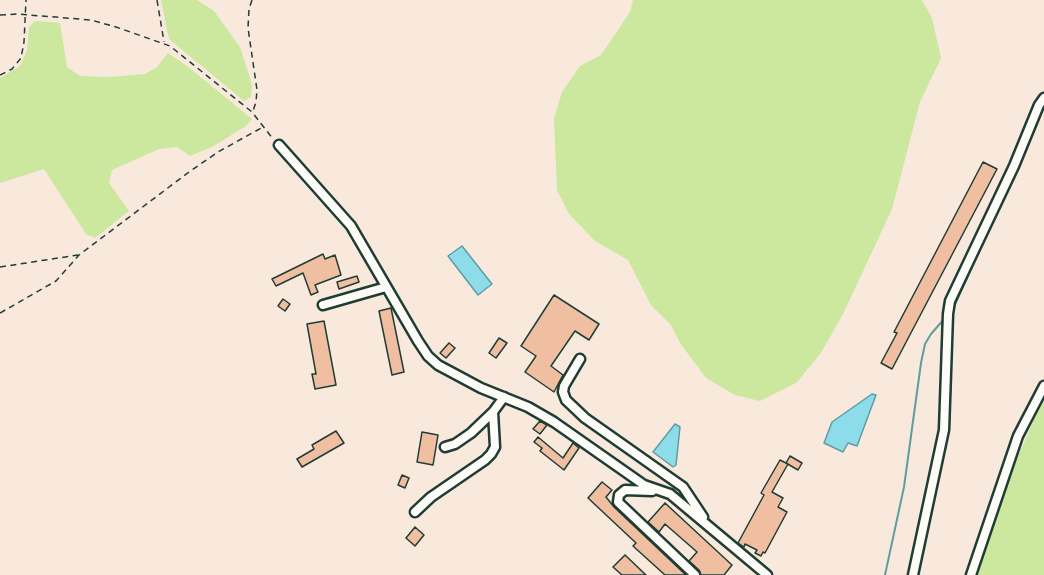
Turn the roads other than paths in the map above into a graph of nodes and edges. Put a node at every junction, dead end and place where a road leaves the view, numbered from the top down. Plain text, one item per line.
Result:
1 (1044, 98) edge
2 (279, 145) road end
3 (386, 287) junction
4 (323, 305) dead end
5 (580, 359) dead end
6 (1044, 386) edge
7 (504, 397) junction
8 (493, 412) junction
9 (445, 447) dead end
10 (663, 491) junction
11 (415, 512) dead end
12 (717, 534) junction
13 (695, 575) edge
14 (767, 575) edge
15 (913, 575) edge
16 (970, 575) edge

1 - 15 street
2 - 3 street
3 - 4 street
3 - 7 street
5 - 12 street
6 - 16 street
7 - 8 street
7 - 10 street
8 - 9 street
8 - 11 street
10 - 12 street
10 - 13 street
12 - 14 street

